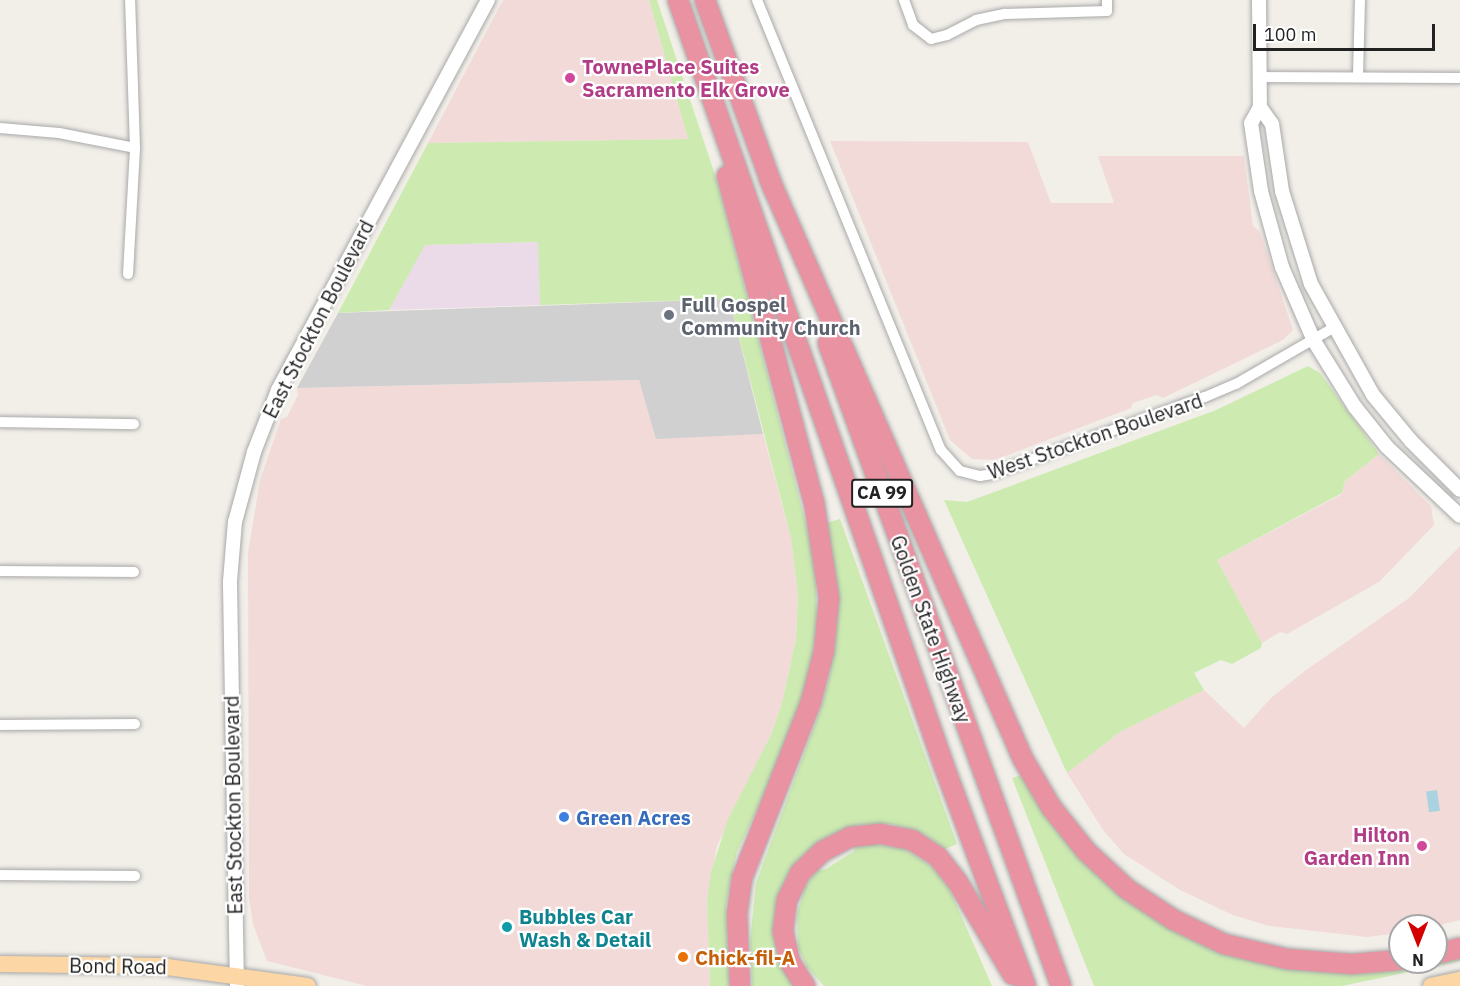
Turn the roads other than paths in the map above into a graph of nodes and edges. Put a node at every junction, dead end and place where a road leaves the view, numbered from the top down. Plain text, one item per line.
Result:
1 (130, 0) edge
2 (488, 0) edge
3 (678, 0) edge
4 (705, 0) edge
5 (757, 0) edge
6 (904, 0) edge
7 (1107, 0) edge
8 (1259, 0) edge
9 (1360, 0) edge
10 (1358, 76) junction
11 (1258, 77) junction
12 (1460, 78) edge
13 (1260, 107) junction
14 (717, 111) junction
15 (0, 128) edge
16 (135, 148) junction
17 (769, 178) junction
18 (128, 274) dead end
19 (1333, 328) junction
20 (1314, 341) junction
21 (0, 422) edge
22 (134, 424) dead end
23 (1460, 490) edge
24 (1460, 516) edge
25 (0, 571) edge
26 (134, 572) dead end
27 (135, 724) dead end
28 (0, 725) edge
29 (0, 874) edge
30 (135, 876) dead end
31 (1388, 961) edge
32 (0, 964) edge
33 (237, 980) edge
34 (1460, 980) edge
35 (308, 986) edge
36 (740, 986) edge
37 (805, 986) edge
38 (1020, 986) edge
39 (1026, 986) edge
40 (1061, 986) edge
41 (1431, 986) edge

1 - 16 street
2 - 33 street, East Stockton Boulevard
3 - 14 highway, Golden State Highway / CA 99
4 - 17 highway, Golden State Highway / CA 99
5 - 20 street, West Stockton Boulevard
6 - 7 street
8 - 11 street
9 - 10 street
10 - 11 street
10 - 12 street
11 - 13 street
13 - 19 street
13 - 20 street
14 - 36 highway
14 - 39 highway, Golden State Highway / CA 99
15 - 16 street
16 - 18 street
17 - 31 highway
17 - 40 highway, Golden State Highway / CA 99
19 - 20 street, West Stockton Boulevard
19 - 23 street
20 - 24 street
21 - 22 street
25 - 26 street
27 - 28 street
29 - 30 street
32 - 33 main road, Bond Road
33 - 35 main road, Bond Road
34 - 41 main road
37 - 38 highway

